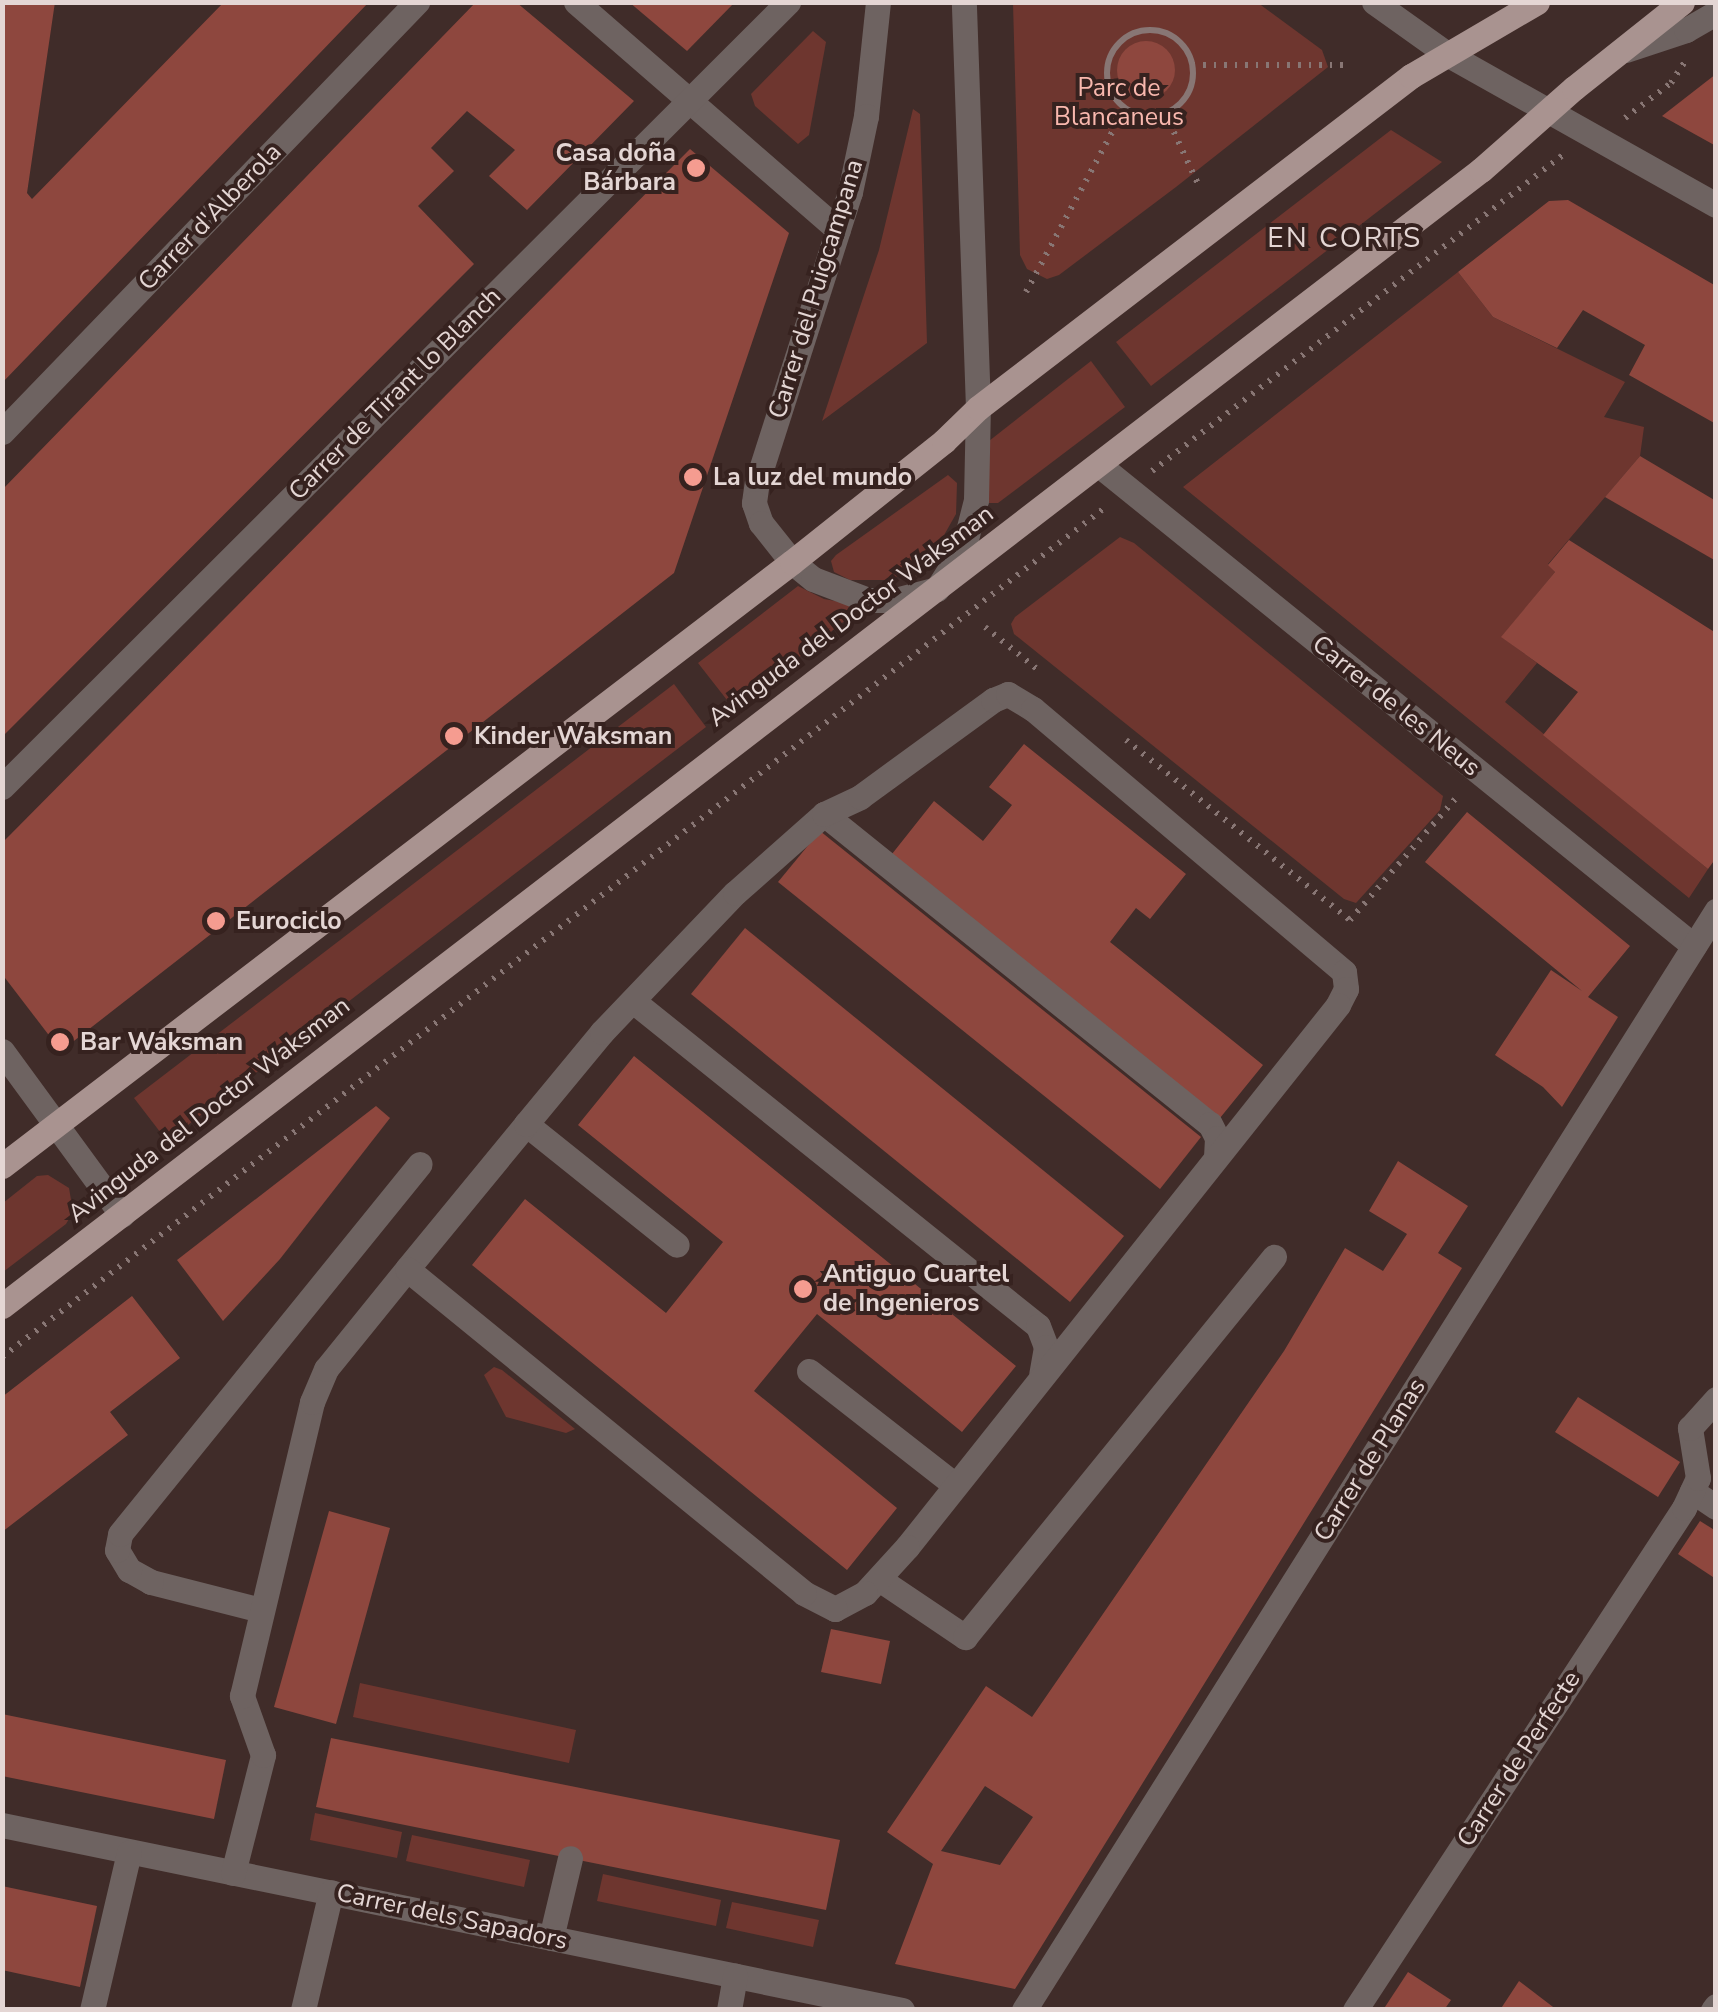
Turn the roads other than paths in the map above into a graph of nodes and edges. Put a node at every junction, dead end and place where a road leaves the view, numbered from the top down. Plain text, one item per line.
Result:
1 (417, 2) edge
2 (576, 2) edge
3 (788, 2) edge
4 (878, 2) edge
5 (964, 2) edge
6 (1374, 2) edge
7 (1537, 2) edge
8 (1682, 2) edge
9 (1716, 13) edge
10 (1447, 54) junction
11 (1616, 54) junction
12 (688, 99) junction
13 (1551, 110) junction
14 (1716, 205) edge
15 (838, 230) junction
16 (978, 408) junction
17 (2, 432) edge
18 (1099, 464) junction
19 (792, 562) junction
20 (937, 589) junction
21 (2, 787) edge
22 (824, 814) junction
23 (1716, 912) edge
24 (1694, 946) junction
25 (633, 1001) junction
26 (2, 1051) edge
27 (56, 1124) junction
28 (526, 1124) junction
29 (1216, 1158) junction
30 (420, 1164) dead end
31 (2, 1166) edge
32 (122, 1215) junction
33 (677, 1245) dead end
34 (1274, 1257) dead end
35 (406, 1269) junction
36 (2, 1306) edge
37 (808, 1371) dead end
38 (1041, 1374) junction
39 (1716, 1399) edge
40 (955, 1484) junction
41 (1688, 1500) junction
42 (1716, 1507) edge
43 (879, 1579) junction
44 (261, 1610) junction
45 (2, 1825) edge
46 (130, 1852) junction
47 (570, 1858) dead end
48 (233, 1873) junction
49 (330, 1892) junction
50 (552, 1938) junction
51 (735, 1976) junction
52 (92, 2010) edge
53 (302, 2010) edge
54 (729, 2010) edge
55 (902, 2010) edge
56 (1024, 2010) edge
57 (1355, 2010) edge

1 - 17 street, Carrer d'Alberola
2 - 12 street
3 - 12 street, Carrer de Tirant lo Blanch
4 - 15 street, Carrer del Puigcampana
5 - 16 street
6 - 10 street
7 - 10 main road
8 - 11 main road, Avinguda del Doctor Waksman
9 - 11 street
10 - 13 street
10 - 16 main road
11 - 13 main road, Avinguda del Doctor Waksman
12 - 15 street
12 - 21 street, Carrer de Tirant lo Blanch
13 - 14 street
13 - 18 main road, Avinguda del Doctor Waksman
15 - 19 street, Carrer del Puigcampana
16 - 19 main road
16 - 20 street
18 - 20 main road, Avinguda del Doctor Waksman
18 - 24 street, Carrer de les Neus
19 - 20 street
19 - 27 main road
20 - 32 main road, Avinguda del Doctor Waksman
22 - 25 street
22 - 29 street
22 - 29 street
23 - 24 street, Carrer de Planas
24 - 56 street, Carrer de Planas
25 - 28 street
25 - 38 street
26 - 27 street
27 - 31 main road
27 - 32 street
28 - 33 street
28 - 35 street
29 - 38 street
30 - 44 street
32 - 36 main road, Avinguda del Doctor Waksman
34 - 43 street
35 - 43 street
35 - 44 street
37 - 40 street
38 - 40 street
39 - 41 street
40 - 43 street
41 - 42 street
41 - 57 street, Carrer de Perfecte
44 - 48 street
45 - 46 street, Carrer dels Sapadors
46 - 48 street, Carrer dels Sapadors
46 - 52 street
47 - 50 street
48 - 49 street, Carrer dels Sapadors
49 - 50 street, Carrer dels Sapadors
49 - 53 street
50 - 51 street, Carrer dels Sapadors
51 - 54 street
51 - 55 street, Carrer dels Sapadors

